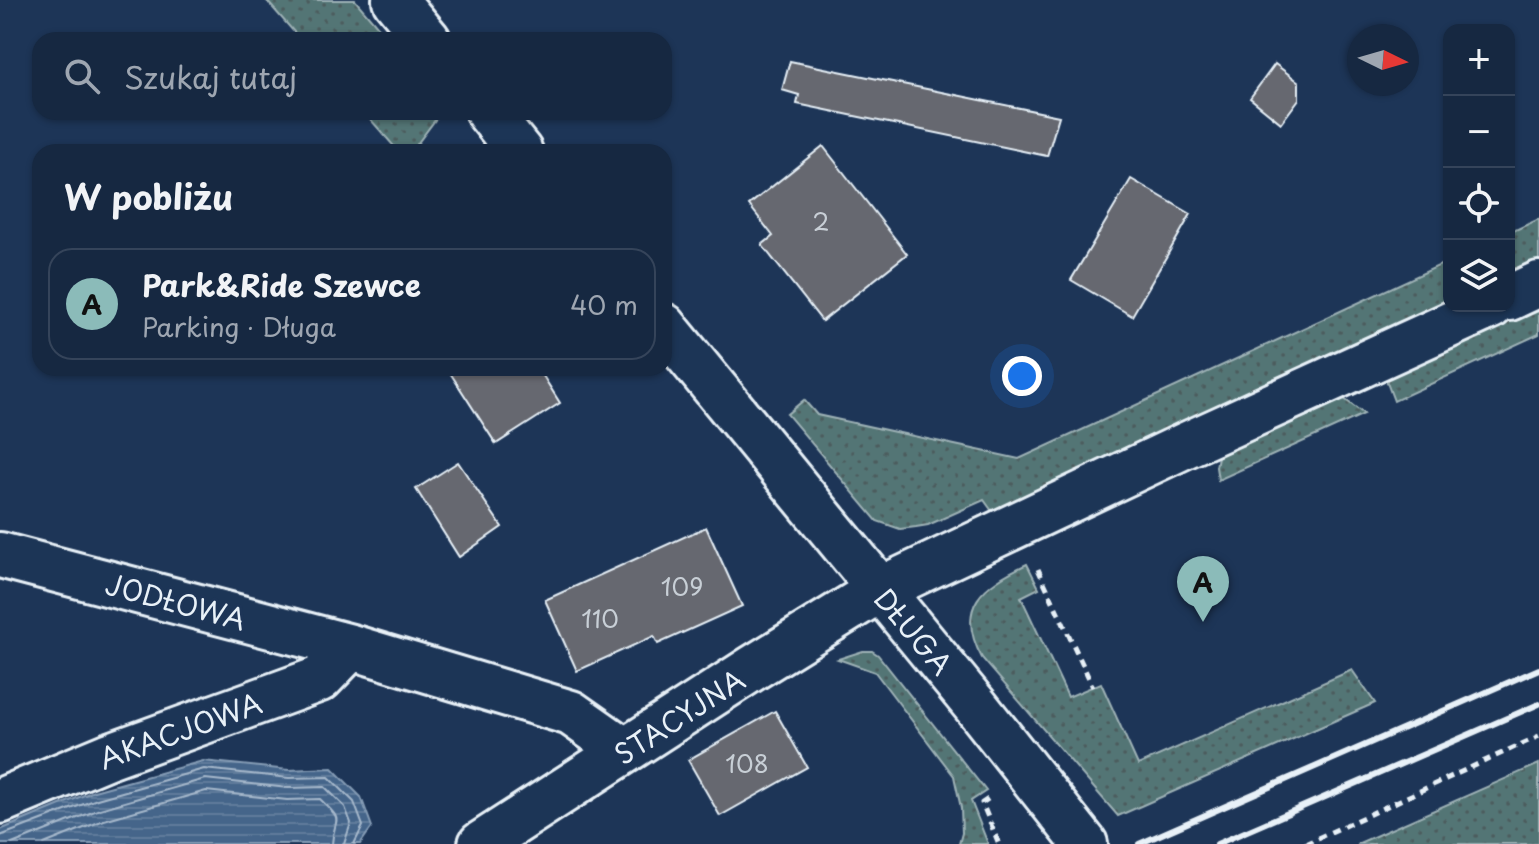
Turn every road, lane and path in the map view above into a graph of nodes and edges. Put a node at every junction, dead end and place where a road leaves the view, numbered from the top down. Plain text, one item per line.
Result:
1 (395, 0) edge
2 (421, 32) edge
3 (494, 120) edge
4 (514, 144) edge
5 (1539, 284) edge
6 (1515, 295) edge
7 (1478, 312) edge
8 (672, 336) edge
9 (0, 555) edge
10 (1037, 567) dead end
11 (879, 590) junction
12 (351, 647) junction
13 (1093, 687) dead end
14 (1539, 736) edge
15 (625, 751) junction
16 (998, 791) dead end
17 (0, 801) edge
18 (481, 844) edge
19 (999, 844) edge
20 (1085, 844) edge
21 (1305, 844) edge

1 - 2 street
3 - 4 street
5 - 6 street
7 - 11 street, STACYJNA
8 - 11 street, DŁUGA
9 - 12 street, JODŁOWA
10 - 13 path
11 - 15 street, STACYJNA
11 - 20 street, DŁUGA
12 - 15 street, JODŁOWA
12 - 17 street, AKACJOWA
14 - 21 path
15 - 18 street, STACYJNA
16 - 19 path

